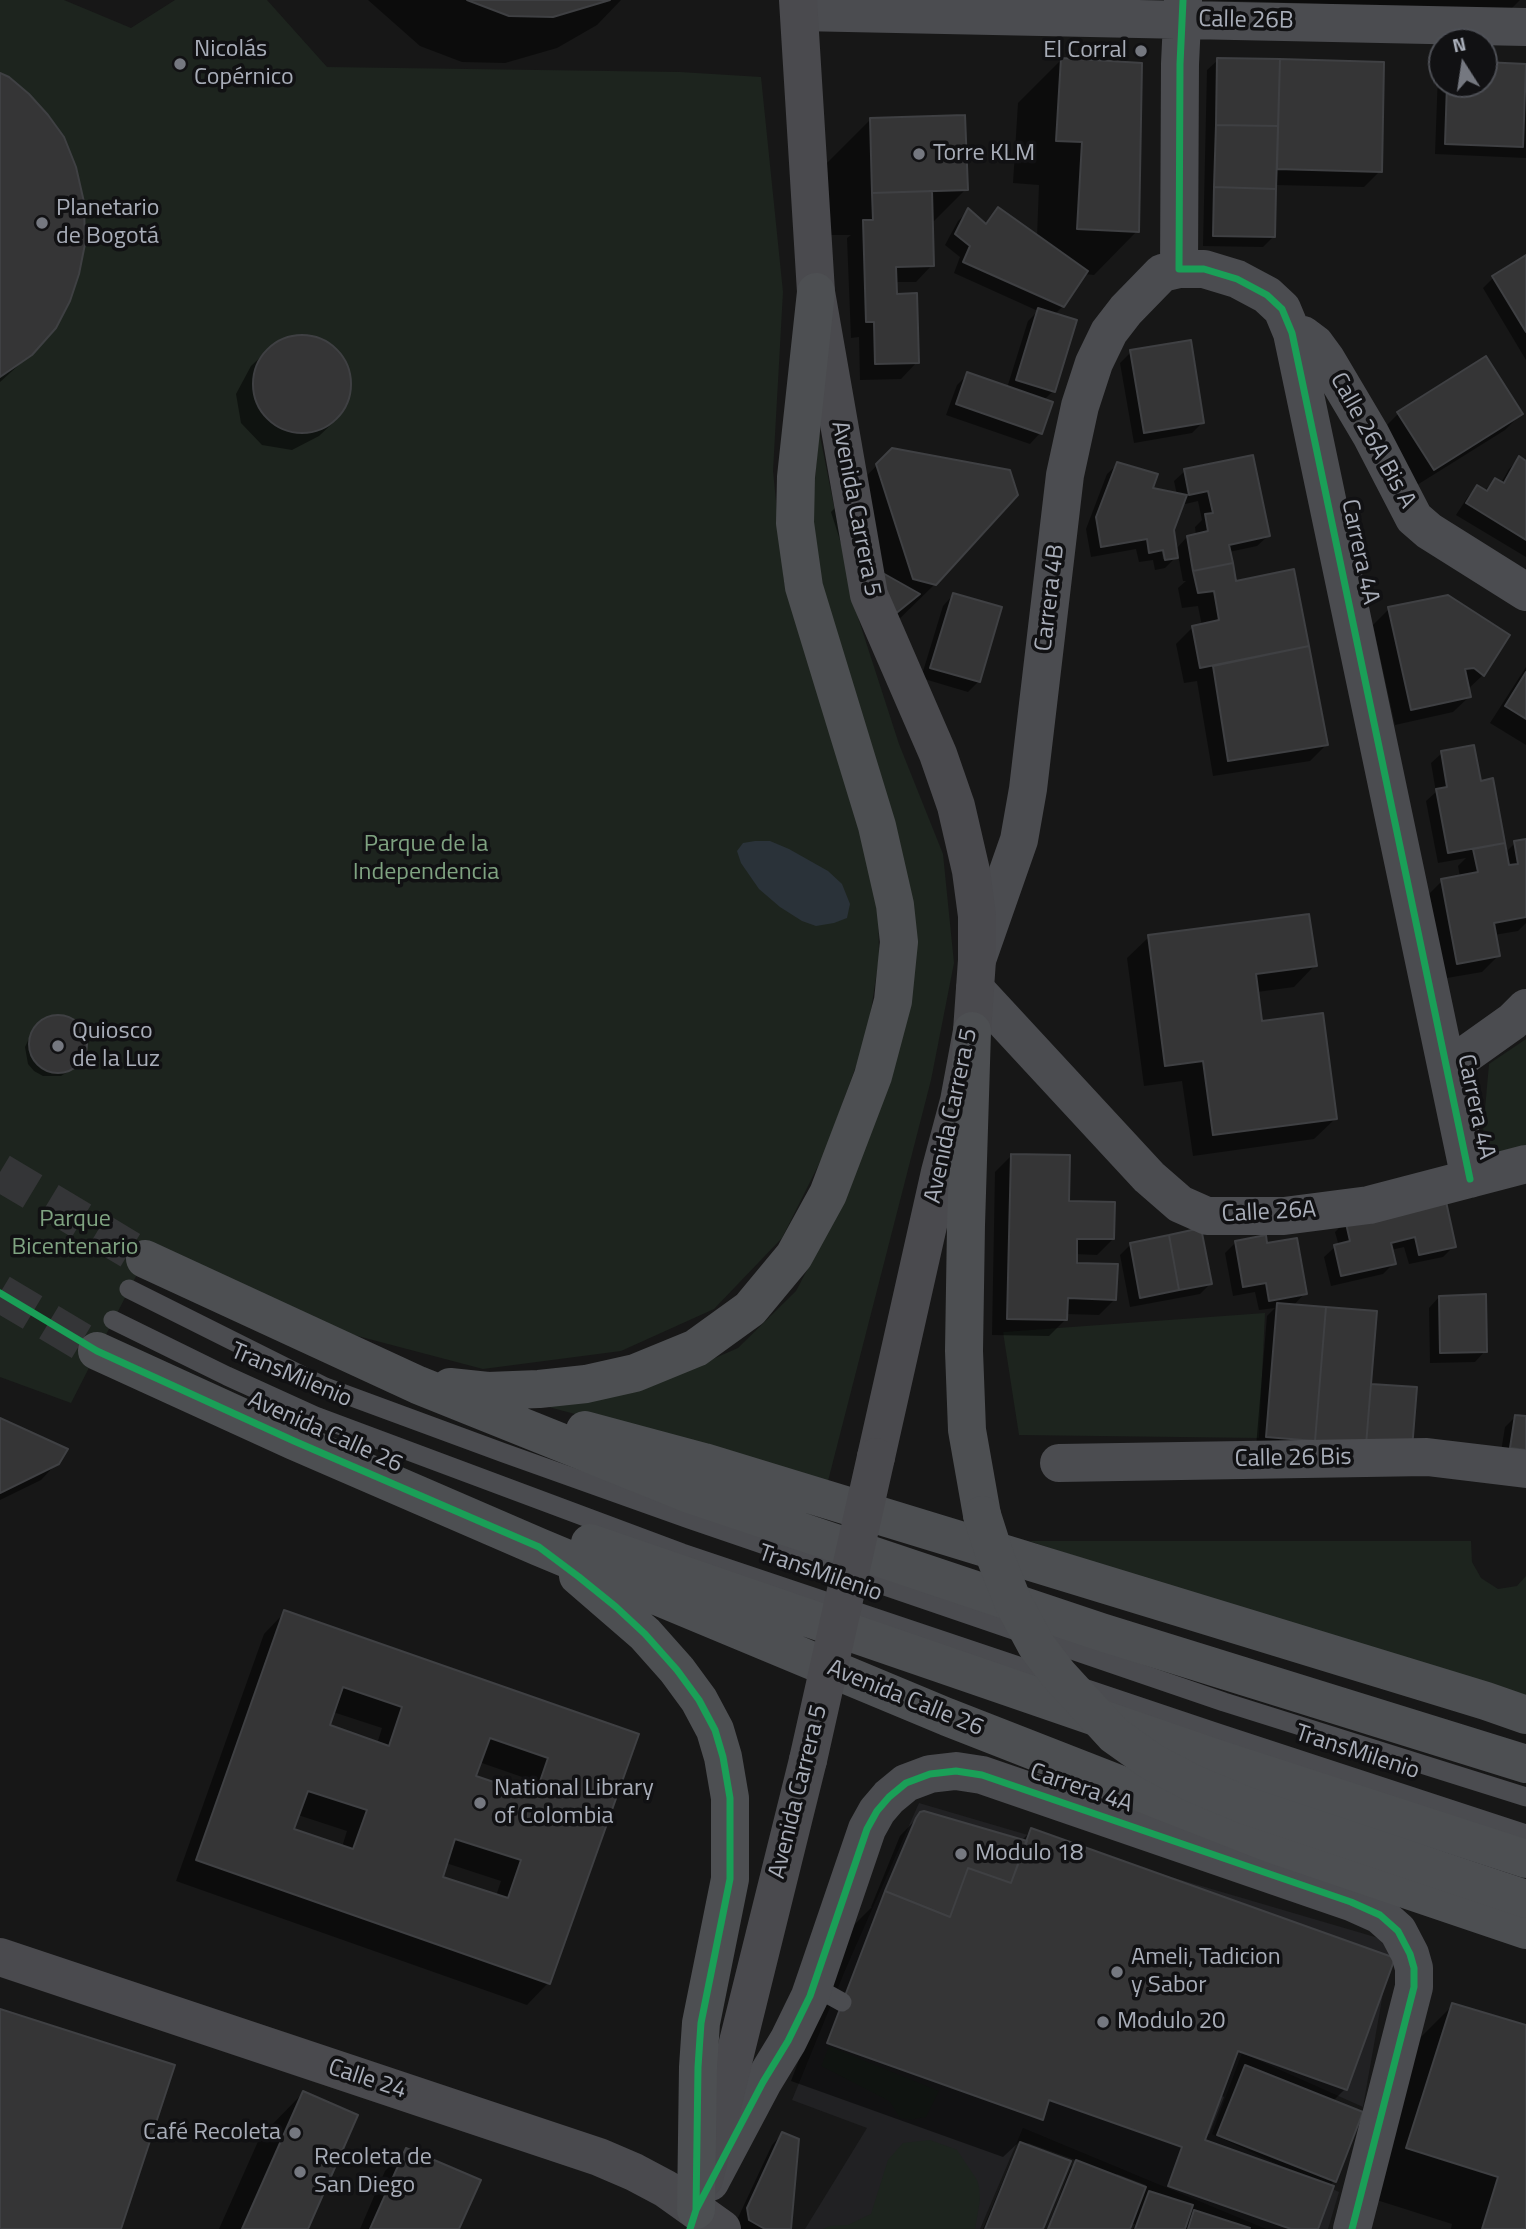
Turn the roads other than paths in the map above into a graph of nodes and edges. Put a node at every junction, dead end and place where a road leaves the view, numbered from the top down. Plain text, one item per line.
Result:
1 (799, 6) edge
2 (1183, 10) edge
3 (1526, 27) edge
4 (1179, 269) junction
5 (816, 292) junction
6 (1292, 333) junction
7 (1526, 592) edge
8 (976, 974) junction
9 (1526, 1008) edge
10 (972, 1031) junction
11 (1447, 1068) junction
12 (1526, 1164) edge
13 (1470, 1179) junction
14 (137, 1274) joint
15 (105, 1336) joint
16 (418, 1385) junction
17 (294, 1441) junction
18 (1059, 1463) dead end
19 (1526, 1469) edge
20 (539, 1548) junction
21 (1526, 1716) edge
22 (1526, 1764) edge
23 (1526, 1797) edge
24 (1526, 1834) edge
25 (1526, 1859) edge
26 (1526, 1899) edge
27 (1526, 1930) edge
28 (0, 1957) edge
29 (703, 2223) edge
30 (1352, 2229) edge

1 - 2 street, Calle 26B
1 - 5 main road, Avenida Carrera 5
2 - 3 street, Calle 26B
2 - 4 street
4 - 6 street, Carrera 4A
4 - 8 street, Carrera 4B
5 - 8 main road, Avenida Carrera 5
5 - 16 main road
6 - 7 street, Calle 26A Bis A
6 - 11 street, Carrera 4A
8 - 10 main road, Avenida Carrera 5
8 - 13 street, Calle 26A
9 - 11 street
10 - 26 main road, bridge
10 - 29 main road, Avenida Carrera 5, bridge
11 - 13 street, Carrera 4A
12 - 13 street, Calle 26A
14 - 16 main road
14 - 23 lane, TransMilenio
15 - 17 main road, Avenida Calle 26
15 - 24 lane, TransMilenio
16 - 21 main road
16 - 22 main road
17 - 20 main road, Avenida Calle 26
17 - 25 main road, Avenida Calle 26
18 - 19 street, Calle 26 Bis
20 - 27 main road, Avenida Calle 26
20 - 29 main road
28 - 29 main road, Calle 24
29 - 30 street, Carrera 4A

